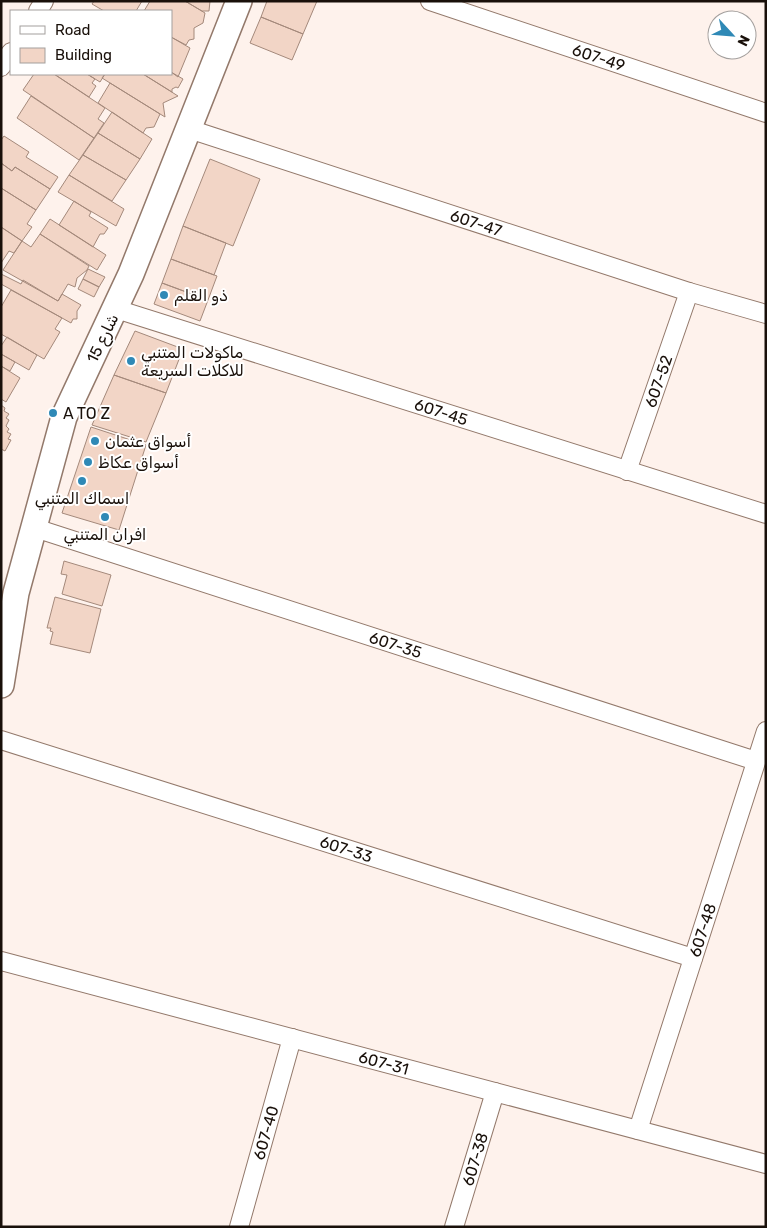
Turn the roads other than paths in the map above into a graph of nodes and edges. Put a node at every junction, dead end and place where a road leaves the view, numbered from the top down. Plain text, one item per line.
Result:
1 (239, 1) edge
2 (430, 1) edge
3 (10, 54) edge
4 (1, 67) edge
5 (766, 113) edge
6 (189, 129) junction
7 (688, 292) junction
8 (116, 309) junction
9 (766, 314) edge
10 (627, 471) junction
11 (766, 514) edge
12 (34, 528) junction
13 (3, 652) edge
14 (1, 685) edge
15 (766, 731) edge
16 (1, 740) edge
17 (756, 761) junction
18 (693, 958) junction
19 (1, 962) edge
20 (292, 1038) junction
21 (495, 1092) junction
22 (638, 1130) junction
23 (766, 1164) edge
24 (239, 1227) edge
25 (454, 1227) edge

1 - 6 street, شارع 15
2 - 5 street, 607-49
3 - 4 street
6 - 7 street, 607-47
6 - 8 street, شارع 15
7 - 9 street, 607-47
7 - 10 street, 607-52
8 - 10 street, 607-45
8 - 12 street, شارع 15
10 - 11 street, 607-45
12 - 13 street, شارع 15
12 - 17 street, 607-35
13 - 14 street, شارع 15
15 - 17 street, 607-48
16 - 18 street, 607-33
17 - 18 street, 607-48
18 - 22 street, 607-48
19 - 20 street, 607-31
20 - 21 street, 607-31
20 - 24 street, 607-40
21 - 22 street, 607-31
21 - 25 street, 607-38
22 - 23 street, 607-31

